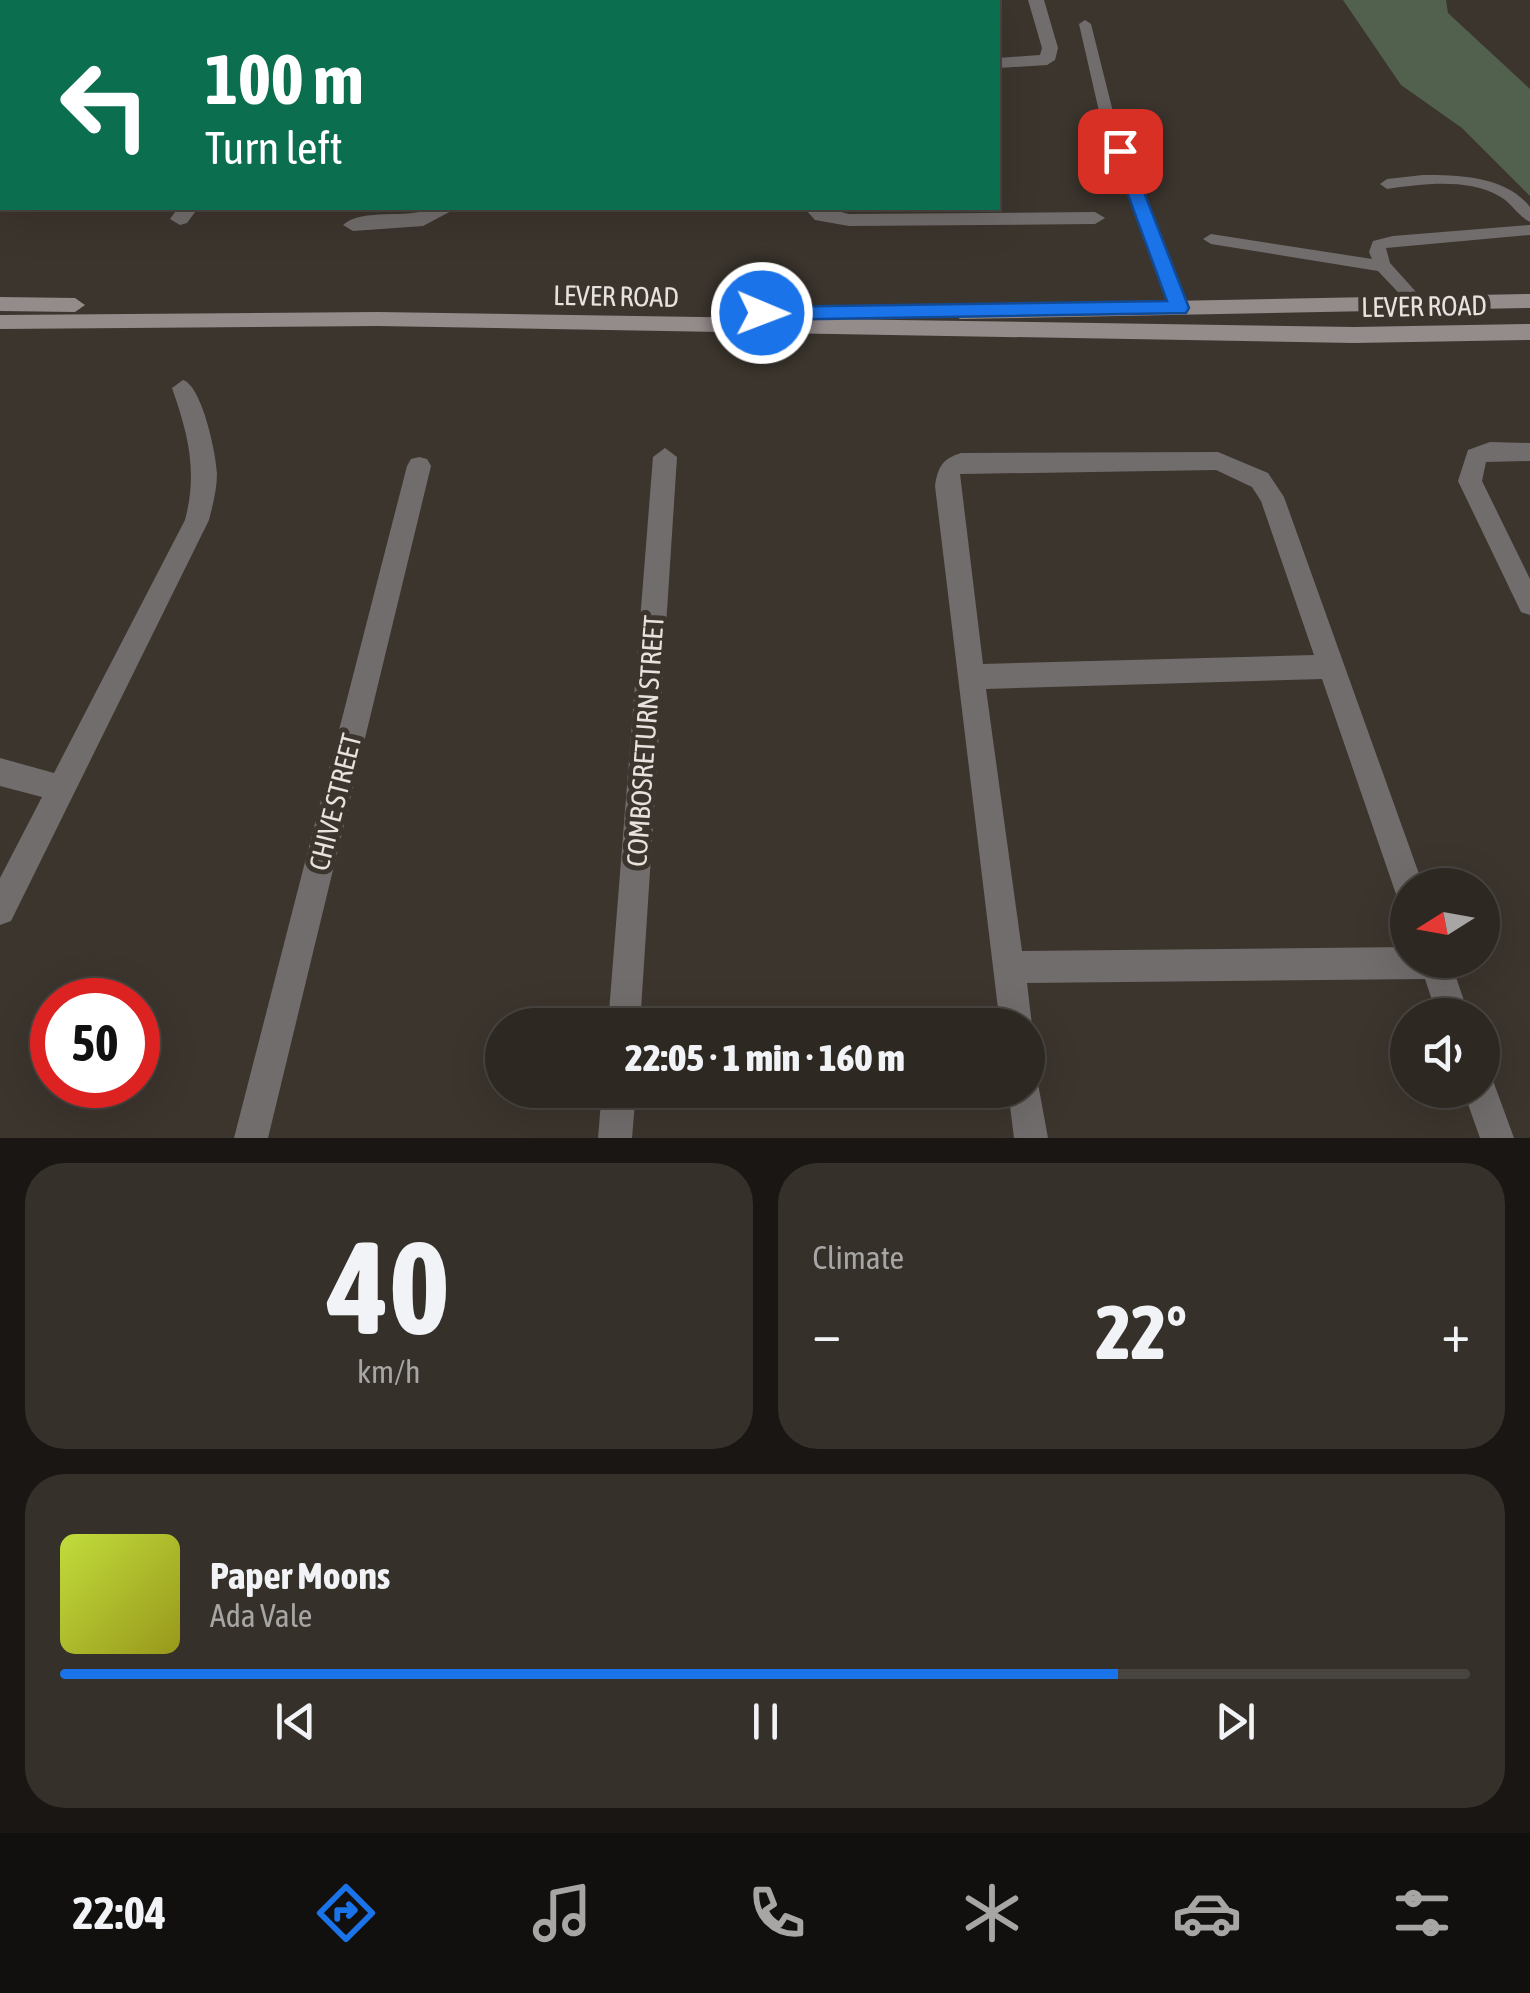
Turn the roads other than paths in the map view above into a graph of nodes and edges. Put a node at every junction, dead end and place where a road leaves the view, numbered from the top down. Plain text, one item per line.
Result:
1 (1036, 0) edge
2 (1085, 24) dead end
3 (1000, 63) edge
4 (1387, 184) dead end
5 (443, 210) edge
6 (816, 210) edge
7 (1530, 217) edge
8 (1095, 218) dead end
9 (353, 226) dead end
10 (1530, 230) edge
11 (1211, 239) dead end
12 (1383, 266) junction
13 (1530, 301) edge
14 (1418, 303) junction
15 (0, 304) edge
16 (1179, 308) junction
17 (0, 322) edge
18 (1530, 332) edge
19 (183, 388) dead end
20 (1530, 452) edge
21 (665, 457) dead end
22 (419, 466) dead end
23 (1530, 604) edge
24 (1330, 668) junction
25 (971, 677) junction
26 (0, 772) edge
27 (63, 789) junction
28 (1402, 868) edge
29 (0, 910) edge
30 (1390, 962) edge
31 (1008, 967) junction
32 (625, 1008) edge
33 (1014, 1008) edge
34 (618, 1108) edge
35 (1027, 1108) edge
36 (1486, 1108) edge
37 (251, 1138) edge
38 (615, 1138) edge
39 (1031, 1138) edge
40 (1497, 1138) edge

1 - 3 street
2 - 16 lane
4 - 7 lane
5 - 9 street
6 - 8 street
10 - 12 lane
11 - 12 lane
12 - 14 lane
13 - 14 main road, LEVER ROAD
14 - 16 main road, LEVER ROAD
15 - 16 main road, LEVER ROAD
17 - 18 main road, LEVER ROAD
19 - 27 street
20 - 23 street
21 - 32 street, COMBOSRETURN STREET
22 - 37 street, CHIVE STREET
24 - 25 street
24 - 25 street
24 - 28 street
25 - 31 street
26 - 27 street
27 - 29 street
30 - 31 street
31 - 33 street
34 - 38 street
35 - 39 street
36 - 40 street

